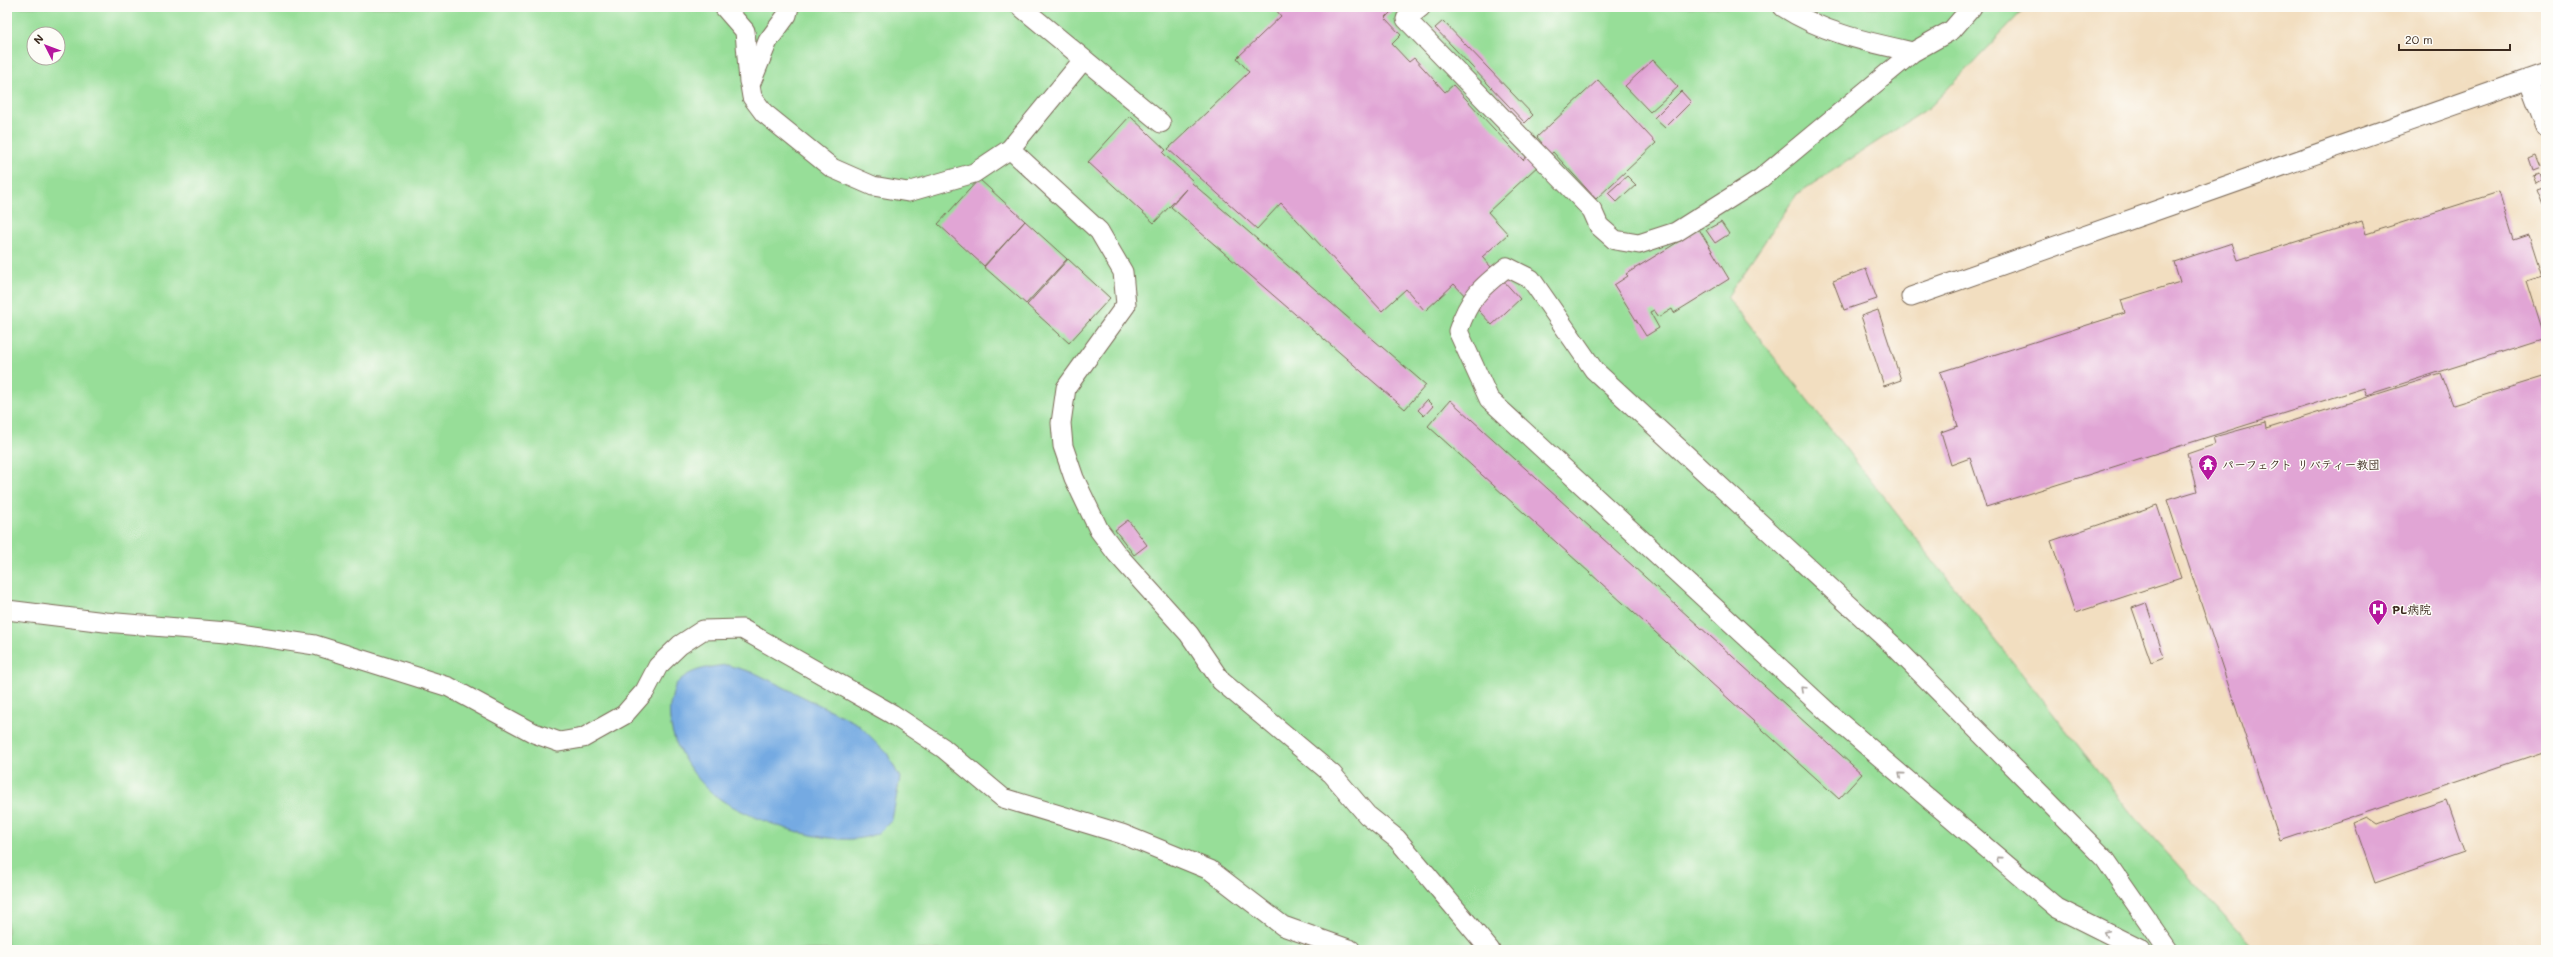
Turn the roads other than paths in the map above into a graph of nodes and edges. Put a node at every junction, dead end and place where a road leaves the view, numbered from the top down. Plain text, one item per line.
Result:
1 (724, 7) edge
2 (789, 7) edge
3 (1021, 7) edge
4 (1421, 7) edge
5 (1783, 7) edge
6 (1972, 7) edge
7 (1913, 52) junction
8 (1084, 59) junction
9 (2546, 73) edge
10 (2528, 79) junction
11 (750, 85) junction
12 (1161, 123) dead end
13 (2546, 127) edge
14 (1010, 149) junction
15 (1912, 297) dead end
16 (7, 610) edge
17 (1351, 950) edge
18 (1490, 950) edge
19 (2141, 950) edge
20 (2168, 950) edge

1 - 11 lane
2 - 11 lane
3 - 8 lane
4 - 7 lane
5 - 7 lane
6 - 7 lane
8 - 12 lane
8 - 14 lane
9 - 10 lane
10 - 13 lane
10 - 15 lane
11 - 14 lane
14 - 18 lane
16 - 17 lane
19 -> 20 lane

